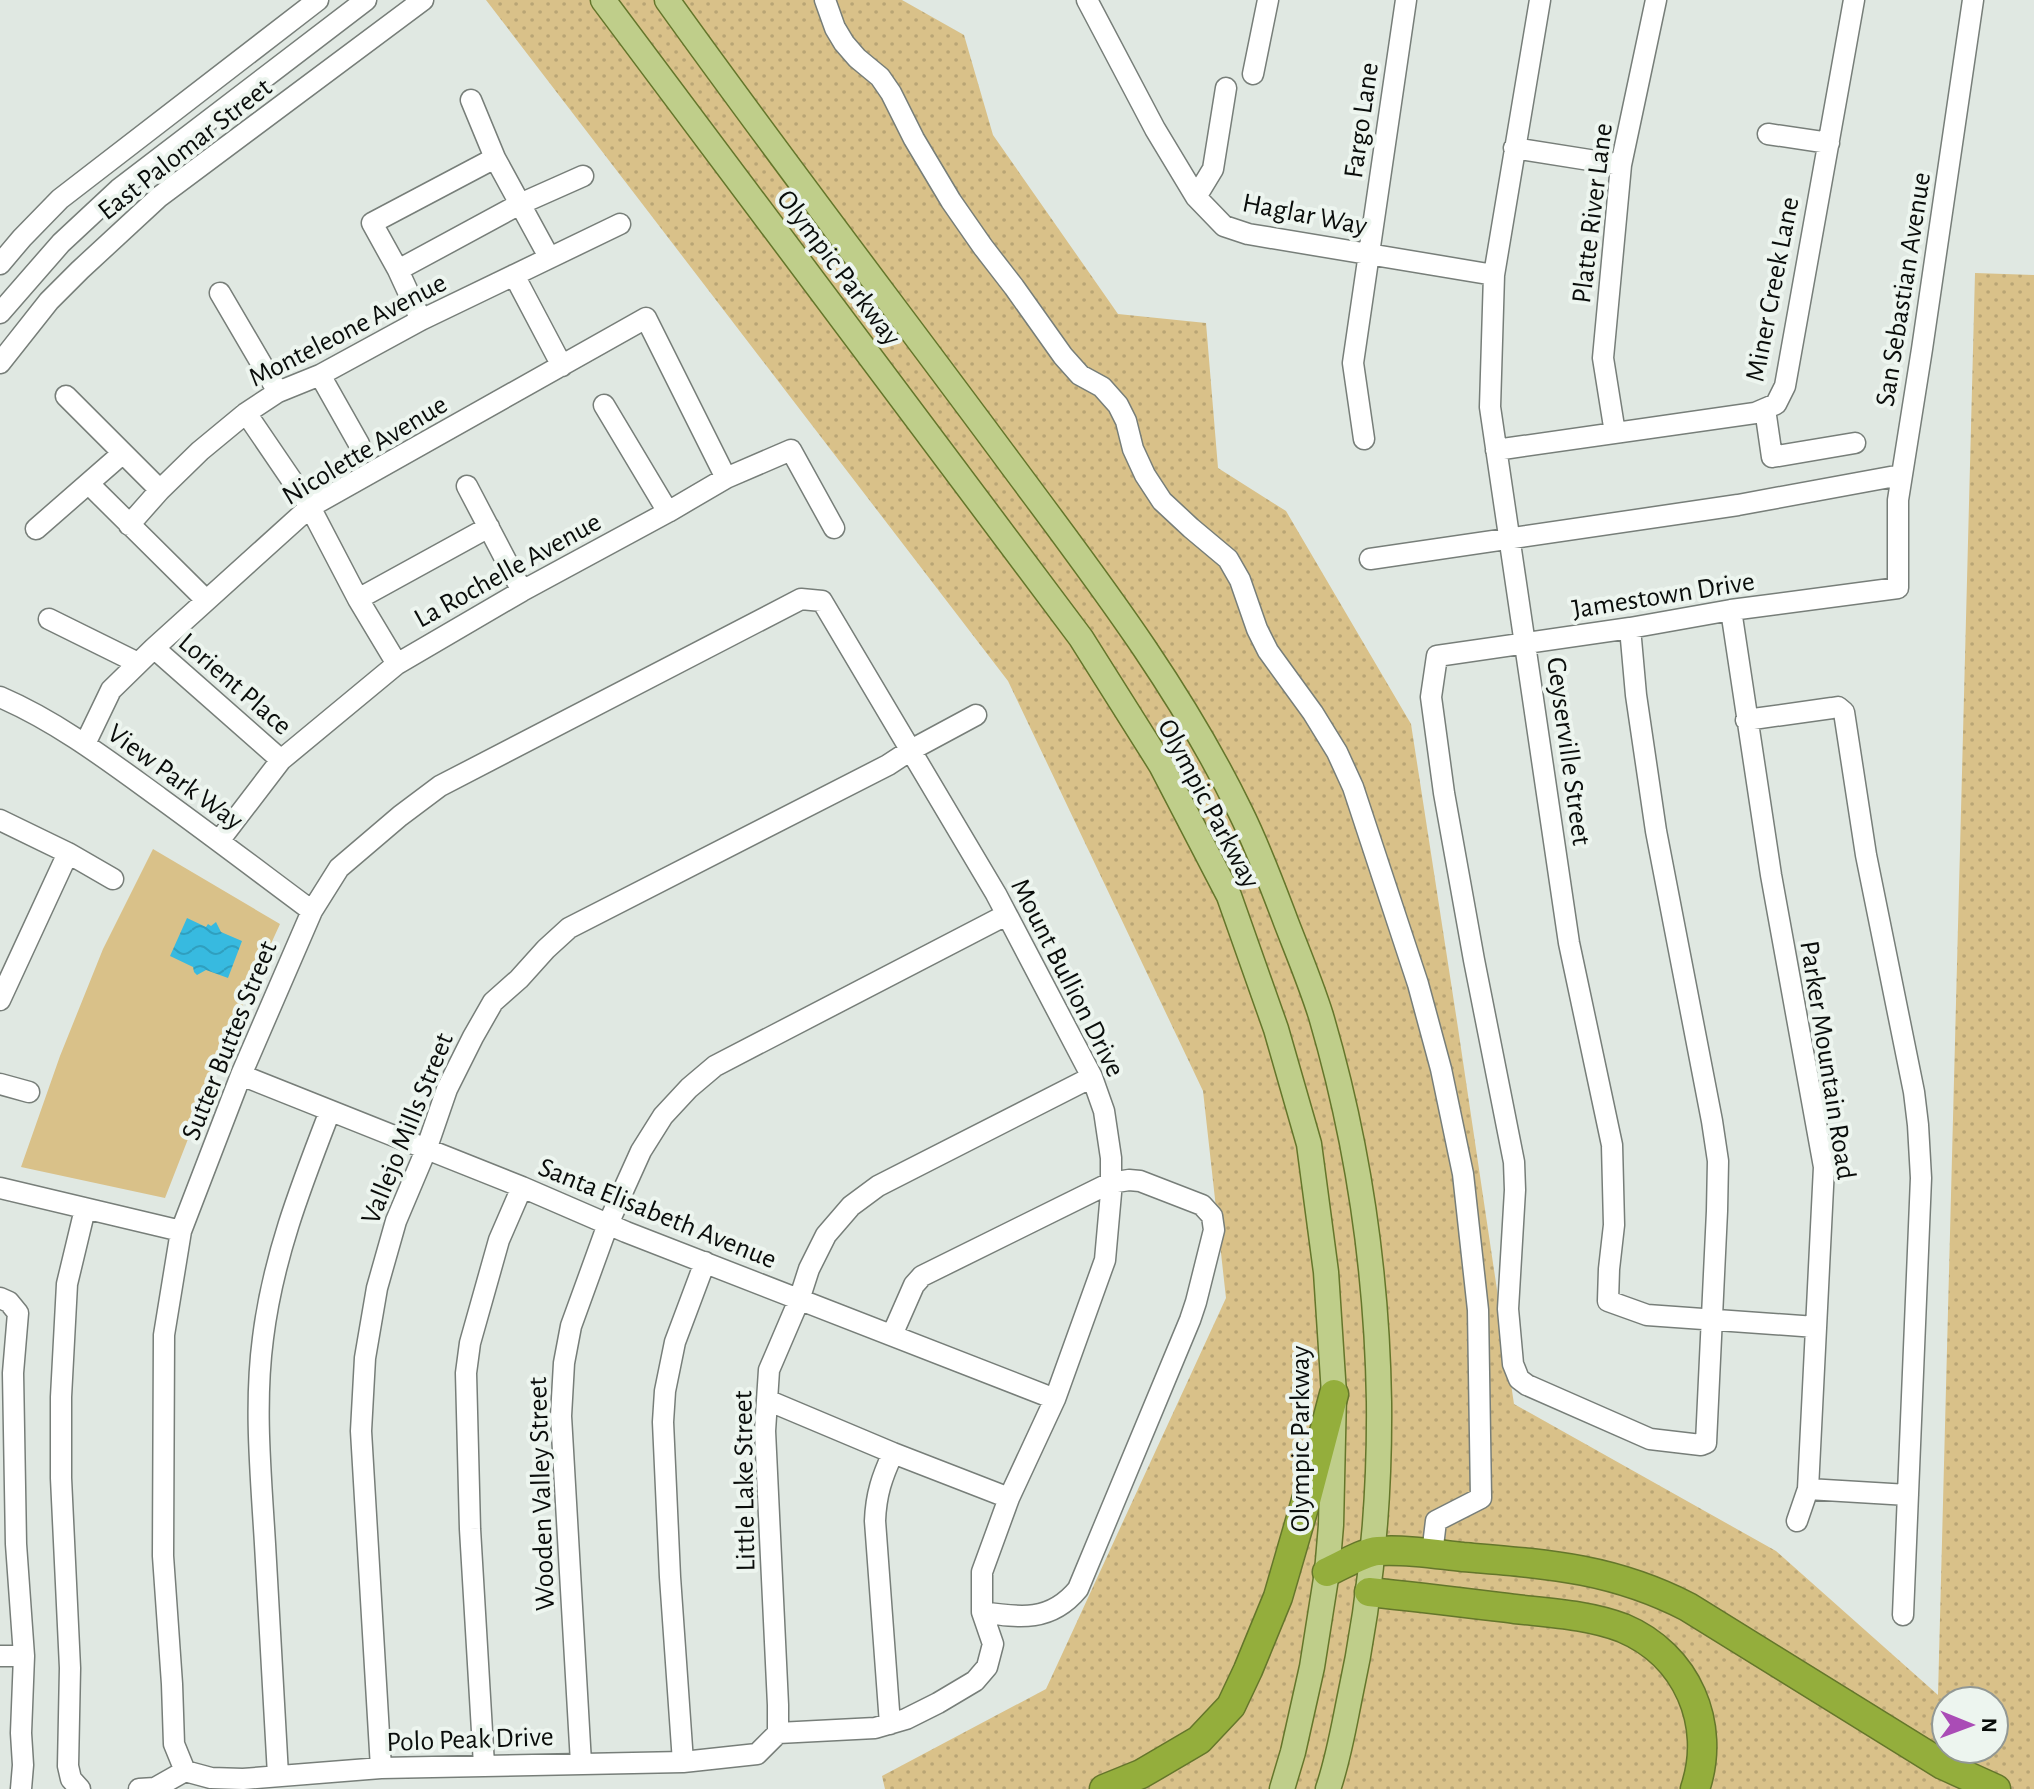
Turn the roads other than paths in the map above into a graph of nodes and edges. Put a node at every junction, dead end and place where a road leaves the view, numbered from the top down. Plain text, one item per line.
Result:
1 (318, 0) edge
2 (366, 0) edge
3 (423, 0) edge
4 (603, 0) edge
5 (667, 0) edge
6 (825, 0) edge
7 (1087, 0) edge
8 (1268, 0) edge
9 (1406, 0) edge
10 (1540, 0) edge
11 (1656, 0) edge
12 (1854, 0) edge
13 (1973, 0) edge
14 (1253, 74) dead end
15 (1226, 88) dead end
16 (471, 100) dead end
17 (1768, 134) dead end
18 (1829, 143) junction
19 (1514, 148) junction
20 (495, 158) junction
21 (1621, 165) junction
22 (583, 176) dead end
23 (1196, 197) junction
24 (520, 204) junction
25 (620, 224) dead end
26 (1368, 254) junction
27 (549, 257) junction
28 (0, 264) edge
29 (398, 270) junction
30 (514, 275) junction
31 (1494, 275) junction
32 (220, 293) dead end
33 (0, 313) edge
34 (421, 320) junction
35 (0, 363) edge
36 (562, 366) junction
37 (320, 375) junction
38 (278, 392) junction
39 (66, 396) dead end
40 (604, 405) dead end
41 (1765, 409) junction
42 (246, 413) junction
43 (1615, 433) junction
44 (1364, 439) dead end
45 (1855, 443) dead end
46 (359, 444) dead end
47 (1496, 450) junction
48 (123, 453) junction
49 (1901, 475) junction
50 (726, 478) junction
51 (89, 484) junction
52 (467, 486) dead end
53 (160, 490) junction
54 (310, 507) junction
55 (668, 512) junction
56 (129, 525) junction
57 (489, 527) junction
58 (834, 528) dead end
59 (36, 529) dead end
60 (1509, 538) junction
61 (1370, 559) dead end
62 (1898, 588) joint
63 (522, 591) junction
64 (358, 599) junction
65 (801, 599) joint
66 (206, 600) junction
67 (1731, 610) junction
68 (49, 619) dead end
69 (1630, 628) junction
70 (1526, 644) junction
71 (154, 648) junction
72 (138, 663) junction
73 (397, 664) junction
74 (0, 697) edge
75 (976, 715) dead end
76 (1746, 720) junction
77 (85, 744) junction
78 (911, 750) junction
79 (281, 760) junction
80 (0, 820) edge
81 (219, 841) junction
82 (68, 853) junction
83 (113, 879) dead end
84 (312, 911) junction
85 (1006, 915) junction
86 (0, 1000) edge
87 (241, 1075) junction
88 (1092, 1077) junction
89 (0, 1084) edge
90 (29, 1092) dead end
91 (330, 1111) junction
92 (426, 1150) junction
93 (1110, 1183) junction
94 (522, 1187) junction
95 (0, 1188) edge
96 (85, 1209) junction
97 (608, 1224) junction
98 (181, 1231) junction
99 (705, 1262) junction
100 (0, 1298) edge
101 (799, 1300) junction
102 (1712, 1321) junction
103 (1816, 1327) junction
104 (892, 1335) junction
105 (7, 1372) edge
106 (1334, 1394) junction
107 (1055, 1399) junction
108 (767, 1400) junction
109 (893, 1453) junction
110 (1808, 1489) junction
111 (1908, 1495) junction
112 (1009, 1498) junction
113 (8, 1511) edge
114 (1797, 1521) dead end
115 (1374, 1551) junction
116 (1432, 1554) junction
117 (1327, 1572) junction
118 (1369, 1592) junction
119 (982, 1612) junction
120 (1903, 1615) dead end
121 (0, 1656) edge
122 (24, 1656) junction
123 (890, 1724) junction
124 (778, 1733) junction
125 (683, 1762) junction
126 (581, 1763) junction
127 (484, 1765) junction
128 (381, 1768) junction
129 (185, 1771) junction
130 (278, 1775) junction
131 (21, 1789) edge
132 (80, 1789) edge
133 (139, 1789) edge
134 (1104, 1789) edge
135 (1282, 1789) edge
136 (1328, 1789) edge
137 (1695, 1789) edge
138 (1996, 1789) edge

1 - 28 street, East Palomar Street
2 - 33 street
3 - 35 street, East Palomar Street
4 - 106 main road, Olympic Parkway
5 - 115 main road, Olympic Parkway
6 - 116 street
7 - 23 street, Haglar Way
8 - 14 street
9 - 26 street, Fargo Lane
10 - 19 street, Geyserville Street
11 - 21 street, Platte River Lane
12 - 18 street, Miner Creek Lane
13 - 49 street, San Sebastian Avenue
15 - 23 street
16 - 20 street
17 - 18 street
18 - 41 street, Miner Creek Lane
19 - 21 street
19 - 31 street, Geyserville Street
20 - 24 street
20 - 29 street
21 - 43 street, Platte River Lane
22 - 24 street
23 - 26 street, Haglar Way
24 - 27 street
24 - 29 street
25 - 27 street, Monteleone Avenue
26 - 31 street, Haglar Way
26 - 44 street, Fargo Lane
27 - 30 street, Monteleone Avenue
29 - 34 street
30 - 34 street, Monteleone Avenue
30 - 36 street
31 - 47 street, Geyserville Street
32 - 38 street
34 - 37 street, Monteleone Avenue
36 - 50 street, Nicolette Avenue
36 - 54 street, Nicolette Avenue
37 - 38 street, Monteleone Avenue
37 - 46 street
38 - 42 street, Monteleone Avenue
39 - 48 street
40 - 55 street
41 - 43 street, Miner Creek Lane
41 - 45 street
42 - 53 street, Monteleone Avenue
42 - 54 street
43 - 47 street, Miner Creek Lane
47 - 60 street, Geyserville Street
48 - 51 street
48 - 53 street
49 - 60 street
49 - 62 street, San Sebastian Avenue
50 - 55 street, La Rochelle Avenue
50 - 58 street, La Rochelle Avenue
51 - 56 street
51 - 59 street
52 - 57 street
53 - 56 street, Monteleone Avenue
54 - 64 street
54 - 66 street, Nicolette Avenue
55 - 63 street, La Rochelle Avenue
56 - 66 street
57 - 63 street
57 - 64 street
60 - 61 street
60 - 70 street, Geyserville Street
62 - 67 street, Jamestown Drive
63 - 73 street, La Rochelle Avenue
64 - 73 street
65 - 78 street, Mount Bullion Drive
65 - 84 street, Sutter Buttes Street
66 - 71 street, Nicolette Avenue
67 - 69 street, Jamestown Drive
67 - 76 street, Parker Mountain Road
68 - 72 street
69 - 70 street, Jamestown Drive
69 - 102 street
70 - 102 street, Geyserville Street
70 - 102 street, Jamestown Drive
71 - 72 street, Nicolette Avenue
71 - 79 street, Lorient Place
72 - 77 street, Nicolette Avenue
73 - 79 street, La Rochelle Avenue
74 - 77 street, View Park Way
75 - 78 street, Vallejo Mills Street
76 - 103 street, Parker Mountain Road
76 - 111 street
77 - 81 street, View Park Way
78 - 85 street, Mount Bullion Drive
78 - 92 street, Vallejo Mills Street
79 - 81 street, La Rochelle Avenue
80 - 82 street
81 - 84 street, View Park Way
82 - 83 street
82 - 86 street
84 - 87 street, Sutter Buttes Street
85 - 88 street, Mount Bullion Drive
85 - 97 street, Wooden Valley Street
87 - 91 street, Santa Elisabeth Avenue
87 - 98 street, Sutter Buttes Street
88 - 93 street, Mount Bullion Drive
88 - 101 street, Little Lake Street
89 - 90 street
91 - 92 street, Santa Elisabeth Avenue
91 - 130 street
92 - 94 street, Santa Elisabeth Avenue
92 - 128 street, Vallejo Mills Street
93 - 104 street
93 - 107 street, Mount Bullion Drive
93 - 119 street
94 - 97 street, Santa Elisabeth Avenue
94 - 127 street
95 - 96 street
96 - 98 street
96 - 132 street
97 - 99 street, Santa Elisabeth Avenue
97 - 126 street, Wooden Valley Street
98 - 129 street, Sutter Buttes Street
99 - 101 street, Santa Elisabeth Avenue
99 - 125 street
100 - 105 street
101 - 104 street, Santa Elisabeth Avenue
101 - 108 street, Little Lake Street
102 - 103 street, Geyserville Street
103 - 110 street, Parker Mountain Road
104 - 107 street, Santa Elisabeth Avenue
105 - 113 street
106 - 117 main road, Olympic Parkway
106 - 134 highway
107 - 112 street, Mount Bullion Drive
108 - 109 street
108 - 124 street, Little Lake Street
109 - 112 street
109 - 123 street
110 - 111 street
110 - 114 street, Parker Mountain Road
111 - 120 street
112 - 119 street, Mount Bullion Drive
113 - 122 street
115 - 116 highway
115 - 117 highway
115 - 118 main road, Olympic Parkway
116 - 138 highway
117 - 135 main road, Olympic Parkway
118 - 136 main road, Olympic Parkway
118 - 137 highway
119 - 123 street, Mount Bullion Drive
121 - 122 street
122 - 131 street
123 - 124 street, Mount Bullion Drive
124 - 125 street, Polo Peak Drive
125 - 126 street, Polo Peak Drive
126 - 127 street, Polo Peak Drive
127 - 128 street, Polo Peak Drive
128 - 130 street, Polo Peak Drive
129 - 130 street, Polo Peak Drive
129 - 133 street

